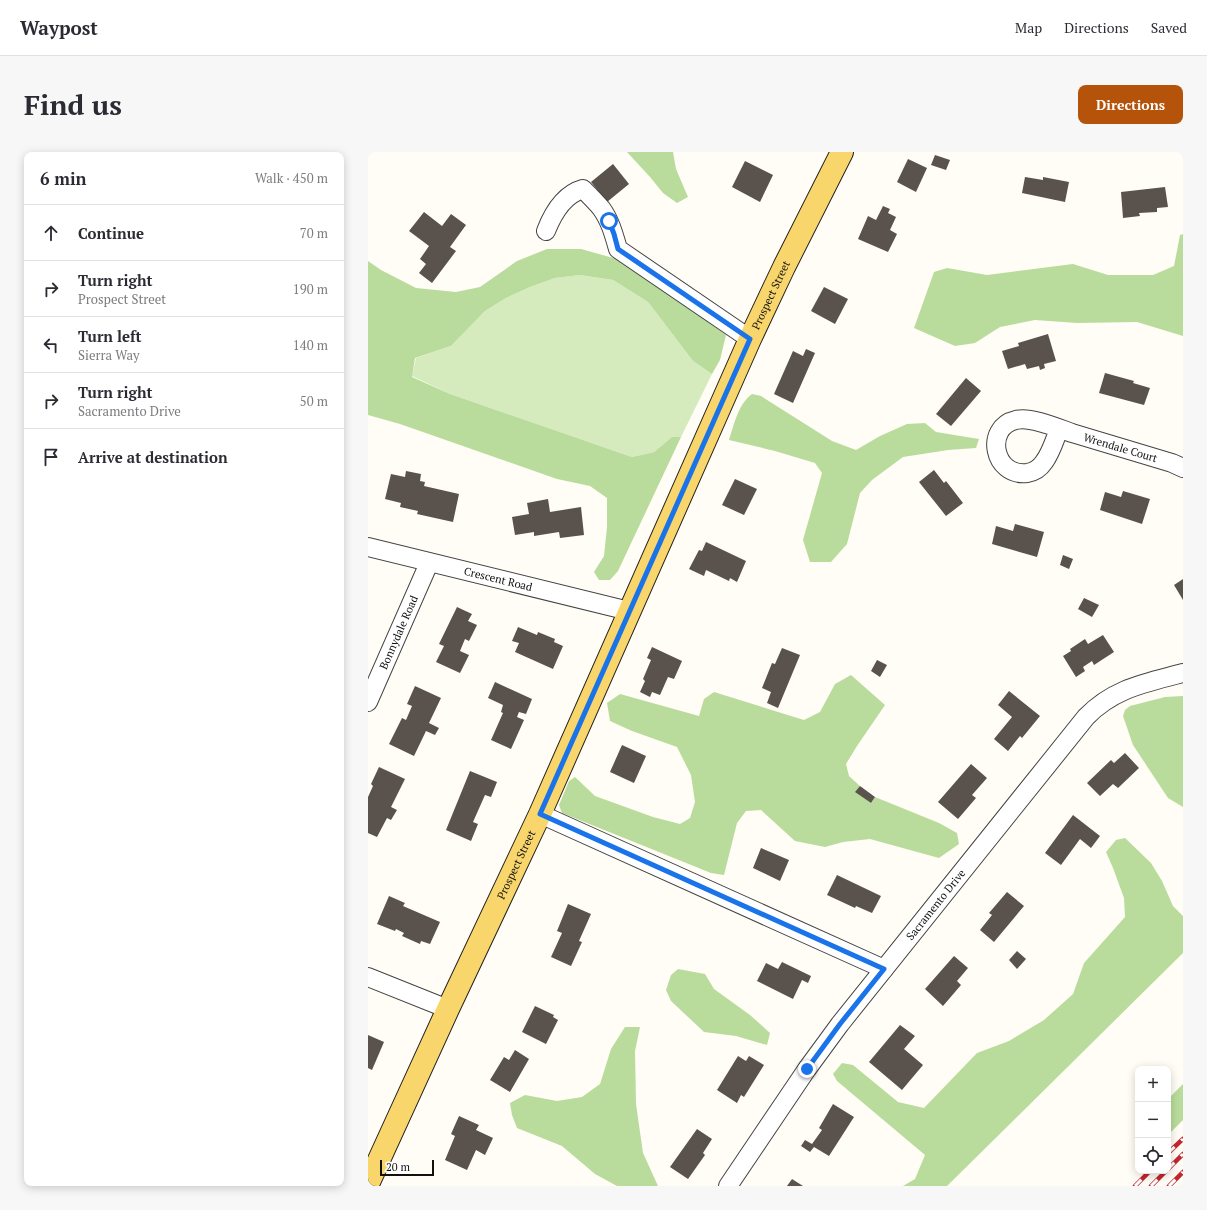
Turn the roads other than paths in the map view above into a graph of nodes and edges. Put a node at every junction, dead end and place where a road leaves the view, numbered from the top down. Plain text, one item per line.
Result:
1 (842, 152) edge
2 (546, 231) dead end
3 (750, 339) junction
4 (1059, 429) dead end
5 (1183, 468) edge
6 (368, 547) edge
7 (429, 563) junction
8 (629, 612) junction
9 (1183, 673) edge
10 (368, 702) edge
11 (540, 814) junction
12 (884, 969) junction
13 (368, 977) edge
14 (448, 1009) junction
15 (368, 1184) edge
16 (728, 1186) edge

1 - 3 main road, Prospect Street
2 - 3 street
3 - 8 main road, Prospect Street
4 - 5 street, Wrendale Court
6 - 7 street, Crescent Road
7 - 8 street, Crescent Road
7 - 10 street, Bonnydale Road
8 - 11 main road, Prospect Street
9 - 12 street, Sacramento Drive
11 - 12 street
11 - 14 main road, Prospect Street
12 - 16 street, Sacramento Drive
13 - 14 street
14 - 15 main road, Prospect Street

